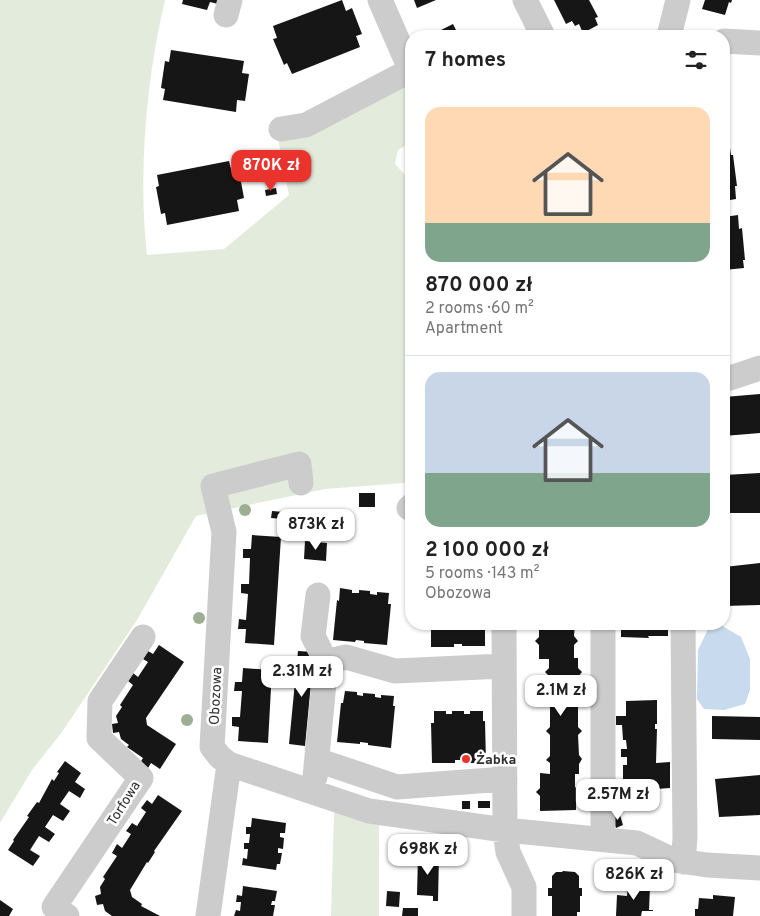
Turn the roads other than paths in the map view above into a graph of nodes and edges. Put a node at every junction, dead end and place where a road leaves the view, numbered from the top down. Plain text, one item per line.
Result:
1 (380, 0) edge
2 (525, 0) edge
3 (678, 0) edge
4 (540, 30) edge
5 (670, 30) edge
6 (730, 41) edge
7 (760, 43) edge
8 (405, 56) edge
9 (405, 72) edge
10 (281, 129) dead end
11 (760, 368) edge
12 (730, 378) edge
13 (301, 484) dead end
14 (318, 594) dead end
15 (504, 630) edge
16 (603, 630) edge
17 (684, 630) edge
18 (143, 638) dead end
19 (326, 662) junction
20 (504, 666) junction
21 (316, 760) junction
22 (229, 764) junction
23 (505, 779) junction
24 (314, 792) junction
25 (505, 830) junction
26 (603, 839) junction
27 (683, 862) junction
28 (760, 868) edge
29 (67, 916) edge
30 (208, 916) edge
31 (524, 916) edge

1 - 8 street
2 - 4 street
3 - 5 street
6 - 7 street
9 - 10 street
11 - 12 street
13 - 22 street, Obozowa
14 - 19 street
15 - 20 street
16 - 26 street
17 - 27 street
18 - 29 street, Torfowa
19 - 20 street
19 - 21 street
20 - 23 street
21 - 23 street
21 - 24 street
22 - 24 street, Obozowa
22 - 30 street
23 - 25 street
24 - 25 street, Obozowa
25 - 26 street, Obozowa
25 - 31 street
26 - 27 street, Obozowa
27 - 28 street, Obozowa

